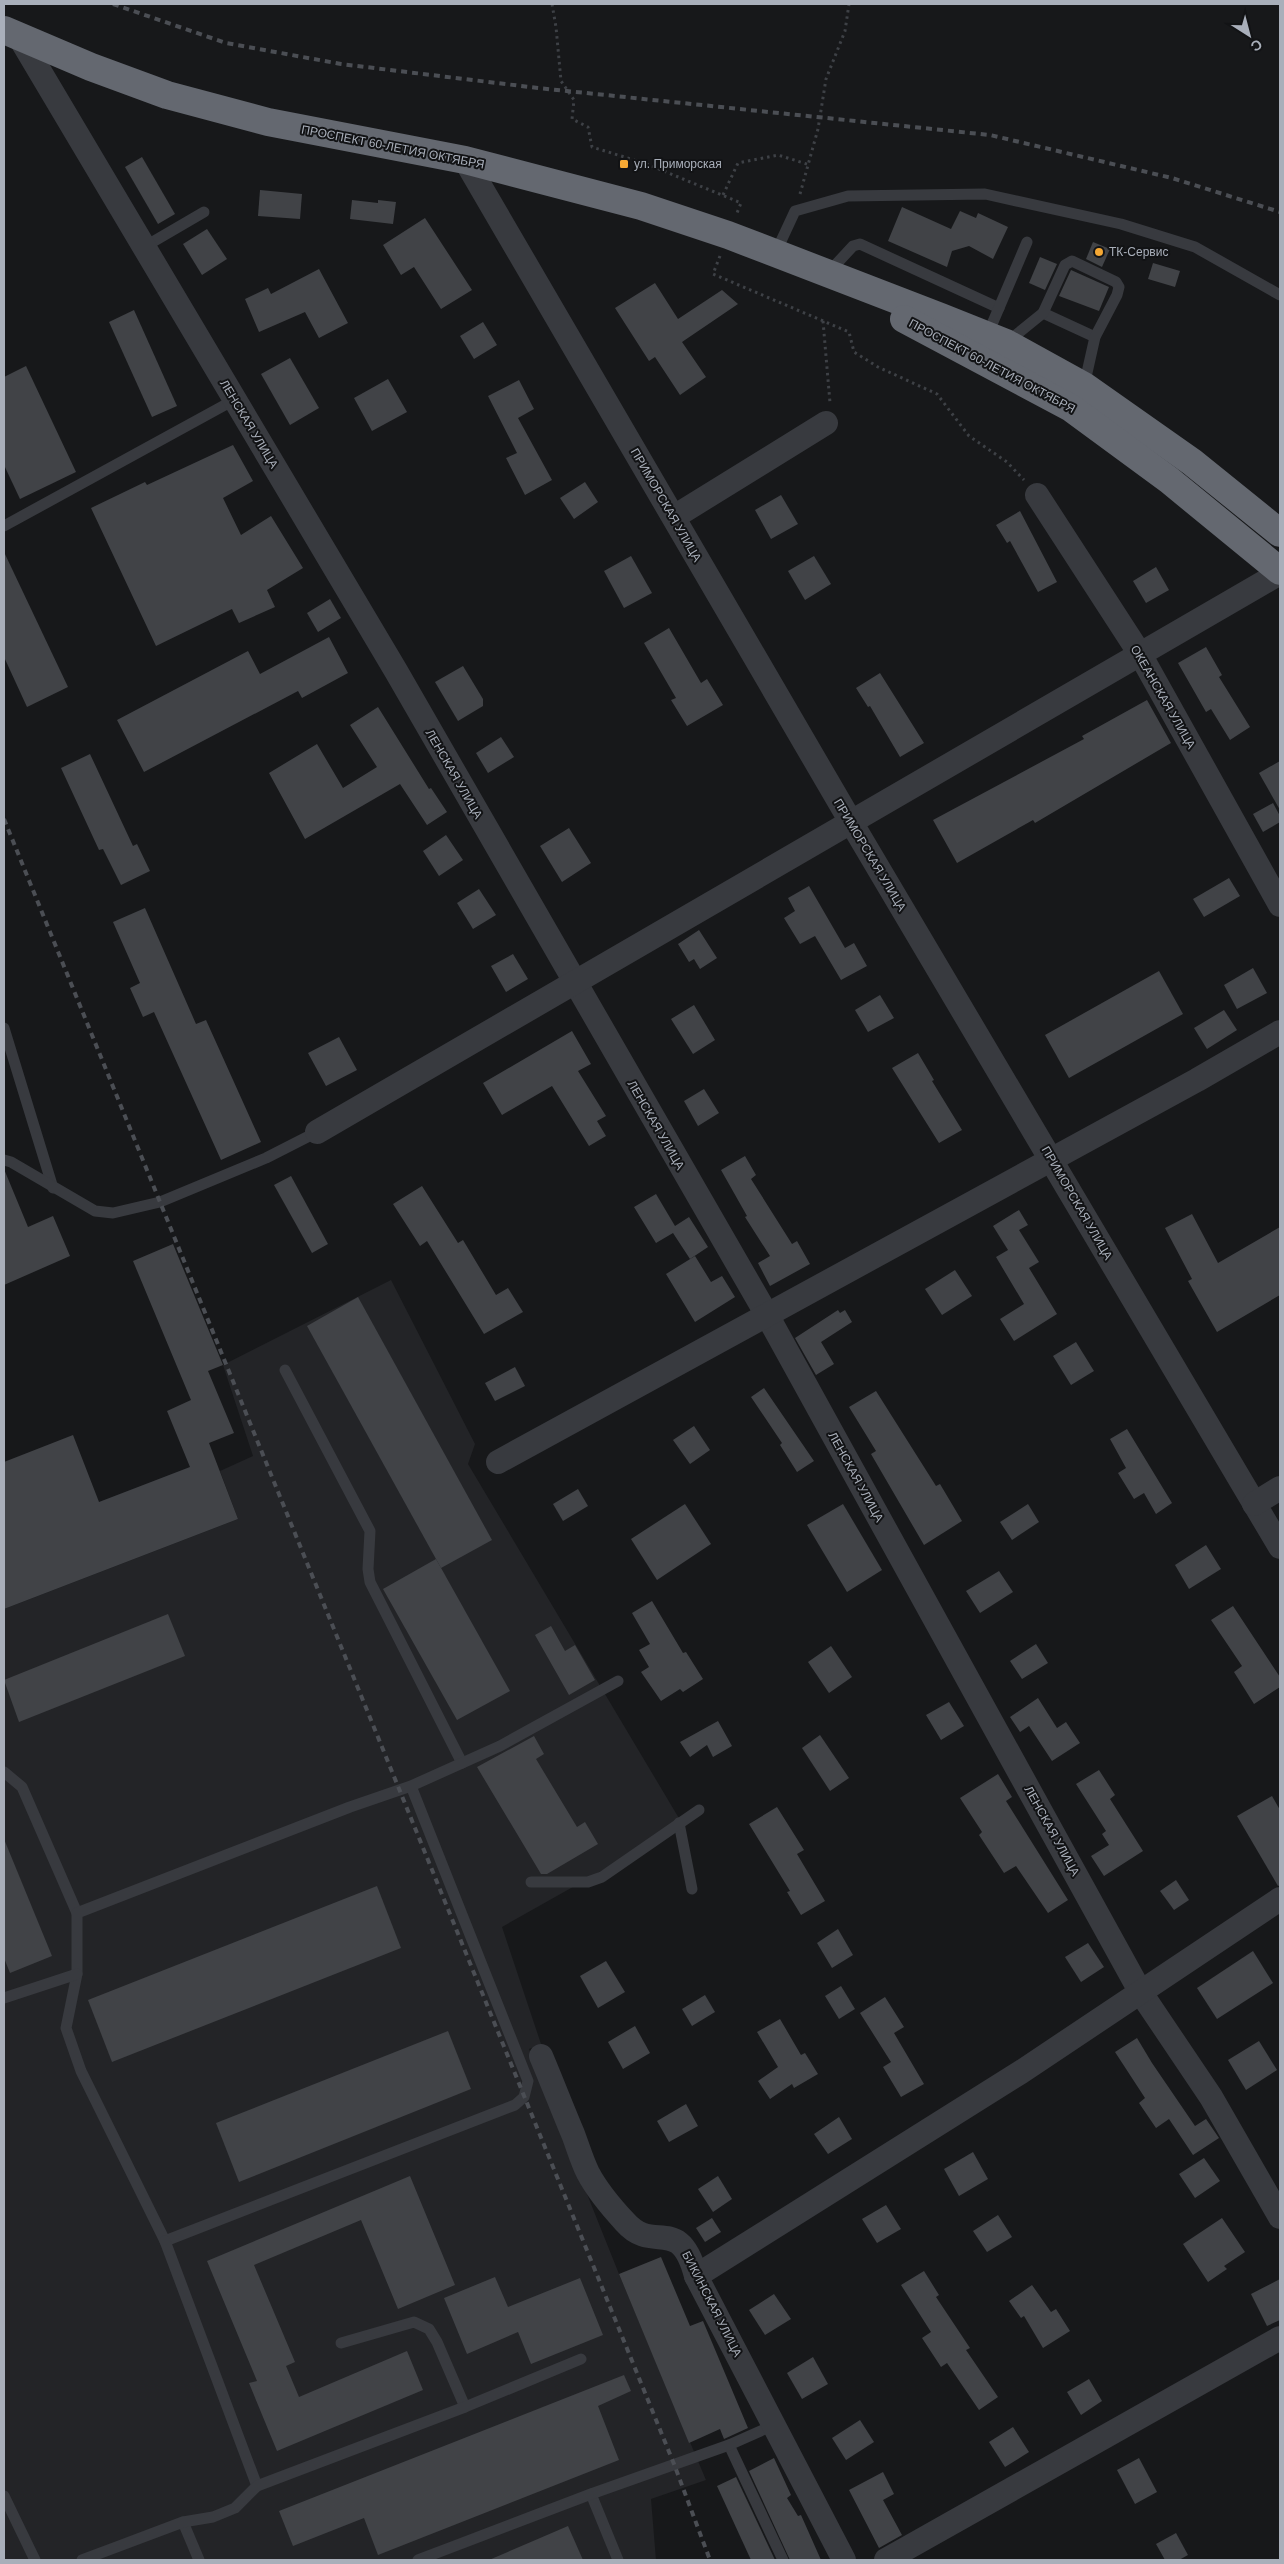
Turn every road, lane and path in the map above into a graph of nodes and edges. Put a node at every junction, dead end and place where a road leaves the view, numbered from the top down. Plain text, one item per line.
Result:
1 (552, 4) edge
2 (849, 4) edge
3 (12, 34) edge
4 (592, 146) dead end
5 (465, 160) junction
6 (810, 165) junction
7 (723, 196) dead end
8 (795, 211) junction
9 (204, 212) dead end
10 (1027, 242) dead end
11 (144, 247) junction
12 (780, 256) junction
13 (827, 274) junction
14 (1280, 295) edge
15 (1000, 308) junction
16 (1043, 313) junction
17 (823, 321) dead end
18 (849, 332) dead end
19 (1095, 337) junction
20 (996, 339) junction
21 (1084, 386) junction
22 (234, 400) junction
23 (826, 423) joint
24 (1037, 495) joint
25 (674, 517) junction
26 (4, 526) edge
27 (1280, 533) edge
28 (1280, 572) edge
29 (1140, 654) junction
30 (851, 822) junction
31 (1280, 904) edge
32 (574, 983) junction
33 (4, 1028) edge
34 (1280, 1032) edge
35 (317, 1132) joint
36 (4, 1160) edge
37 (1052, 1160) junction
38 (53, 1188) junction
39 (767, 1315) junction
40 (285, 1370) dead end
41 (498, 1462) dead end
42 (1280, 1488) edge
43 (1254, 1504) junction
44 (1280, 1547) edge
45 (618, 1681) dead end
46 (462, 1762) junction
47 (4, 1772) edge
48 (411, 1786) junction
49 (699, 1810) dead end
50 (679, 1823) junction
51 (531, 1882) dead end
52 (692, 1889) dead end
53 (1280, 1899) edge
54 (77, 1913) junction
55 (77, 1974) junction
56 (1140, 1993) junction
57 (4, 1998) edge
58 (541, 2056) dead end
59 (1280, 2217) edge
60 (165, 2241) junction
61 (696, 2276) junction
62 (1280, 2338) edge
63 (341, 2342) dead end
64 (581, 2359) dead end
65 (465, 2407) junction
66 (774, 2425) junction
67 (729, 2445) junction
68 (257, 2486) junction
69 (591, 2494) junction
70 (4, 2496) edge
71 (183, 2522) junction
72 (105, 2556) edge
73 (35, 2560) edge
74 (82, 2560) edge
75 (199, 2560) edge
76 (418, 2560) edge
77 (618, 2560) edge
78 (784, 2560) edge
79 (844, 2560) edge
80 (886, 2560) edge

1 - 4 path
2 - 6 path
3 - 5 highway, ПРОСПЕКТ 60-ЛЕТИЯ ОКТЯБРЯ
3 - 11 street, ЛЕНСКАЯ УЛИЦА
5 - 12 highway, ПРОСПЕКТ 60-ЛЕТИЯ ОКТЯБРЯ
5 - 25 street, ПРИМОРСКАЯ УЛИЦА
6 - 7 path
6 - 8 path
8 - 12 lane
8 - 14 lane
9 - 11 lane
10 - 15 lane
11 - 22 street, ЛЕНСКАЯ УЛИЦА
12 - 13 highway, ПРОСПЕКТ 60-ЛЕТИЯ ОКТЯБРЯ
12 - 28 highway, ПРОСПЕКТ 60-ЛЕТИЯ ОКТЯБРЯ
13 - 15 lane
13 - 20 highway, ПРОСПЕКТ 60-ЛЕТИЯ ОКТЯБРЯ
15 - 20 lane
16 - 19 lane
16 - 19 lane
16 - 20 lane
17 - 23 path
18 - 24 path
19 - 21 lane
20 - 21 highway, ПРОСПЕКТ 60-ЛЕТИЯ ОКТЯБРЯ
21 - 27 highway, ПРОСПЕКТ 60-ЛЕТИЯ ОКТЯБРЯ
22 - 26 lane
22 - 32 street, ЛЕНСКАЯ УЛИЦА
23 - 25 street
24 - 29 street, ОКЕАНСКАЯ УЛИЦА
25 - 30 street, ПРИМОРСКАЯ УЛИЦА
28 - 29 street
29 - 30 street
29 - 31 street, ОКЕАНСКАЯ УЛИЦА
30 - 32 street
30 - 37 street, ПРИМОРСКАЯ УЛИЦА
32 - 35 street
32 - 39 street, ЛЕНСКАЯ УЛИЦА
33 - 38 lane
34 - 37 street
35 - 38 lane
36 - 38 lane
37 - 39 street
37 - 43 street, ПРИМОРСКАЯ УЛИЦА
39 - 41 street
39 - 56 street, ЛЕНСКАЯ УЛИЦА
40 - 46 lane
42 - 43 street
43 - 44 street, ПРИМОРСКАЯ УЛИЦА
45 - 46 lane
46 - 48 lane
47 - 54 lane
48 - 54 lane
48 - 60 lane
49 - 50 lane
50 - 51 lane
50 - 52 lane
53 - 56 street
54 - 55 lane
55 - 57 lane
55 - 60 lane
56 - 59 street, ЛЕНСКАЯ УЛИЦА
56 - 61 street
58 - 61 street, БИКИНСКАЯ УЛИЦА
60 - 68 lane
61 - 66 street, БИКИНСКАЯ УЛИЦА
62 - 80 street
63 - 65 lane
64 - 65 lane
65 - 68 lane
66 - 67 lane
66 - 79 street, БИКИНСКАЯ УЛИЦА
67 - 69 lane
67 - 78 lane
68 - 71 lane
69 - 76 lane
69 - 77 lane
70 - 73 lane
71 - 72 lane
71 - 75 lane
72 - 74 lane

